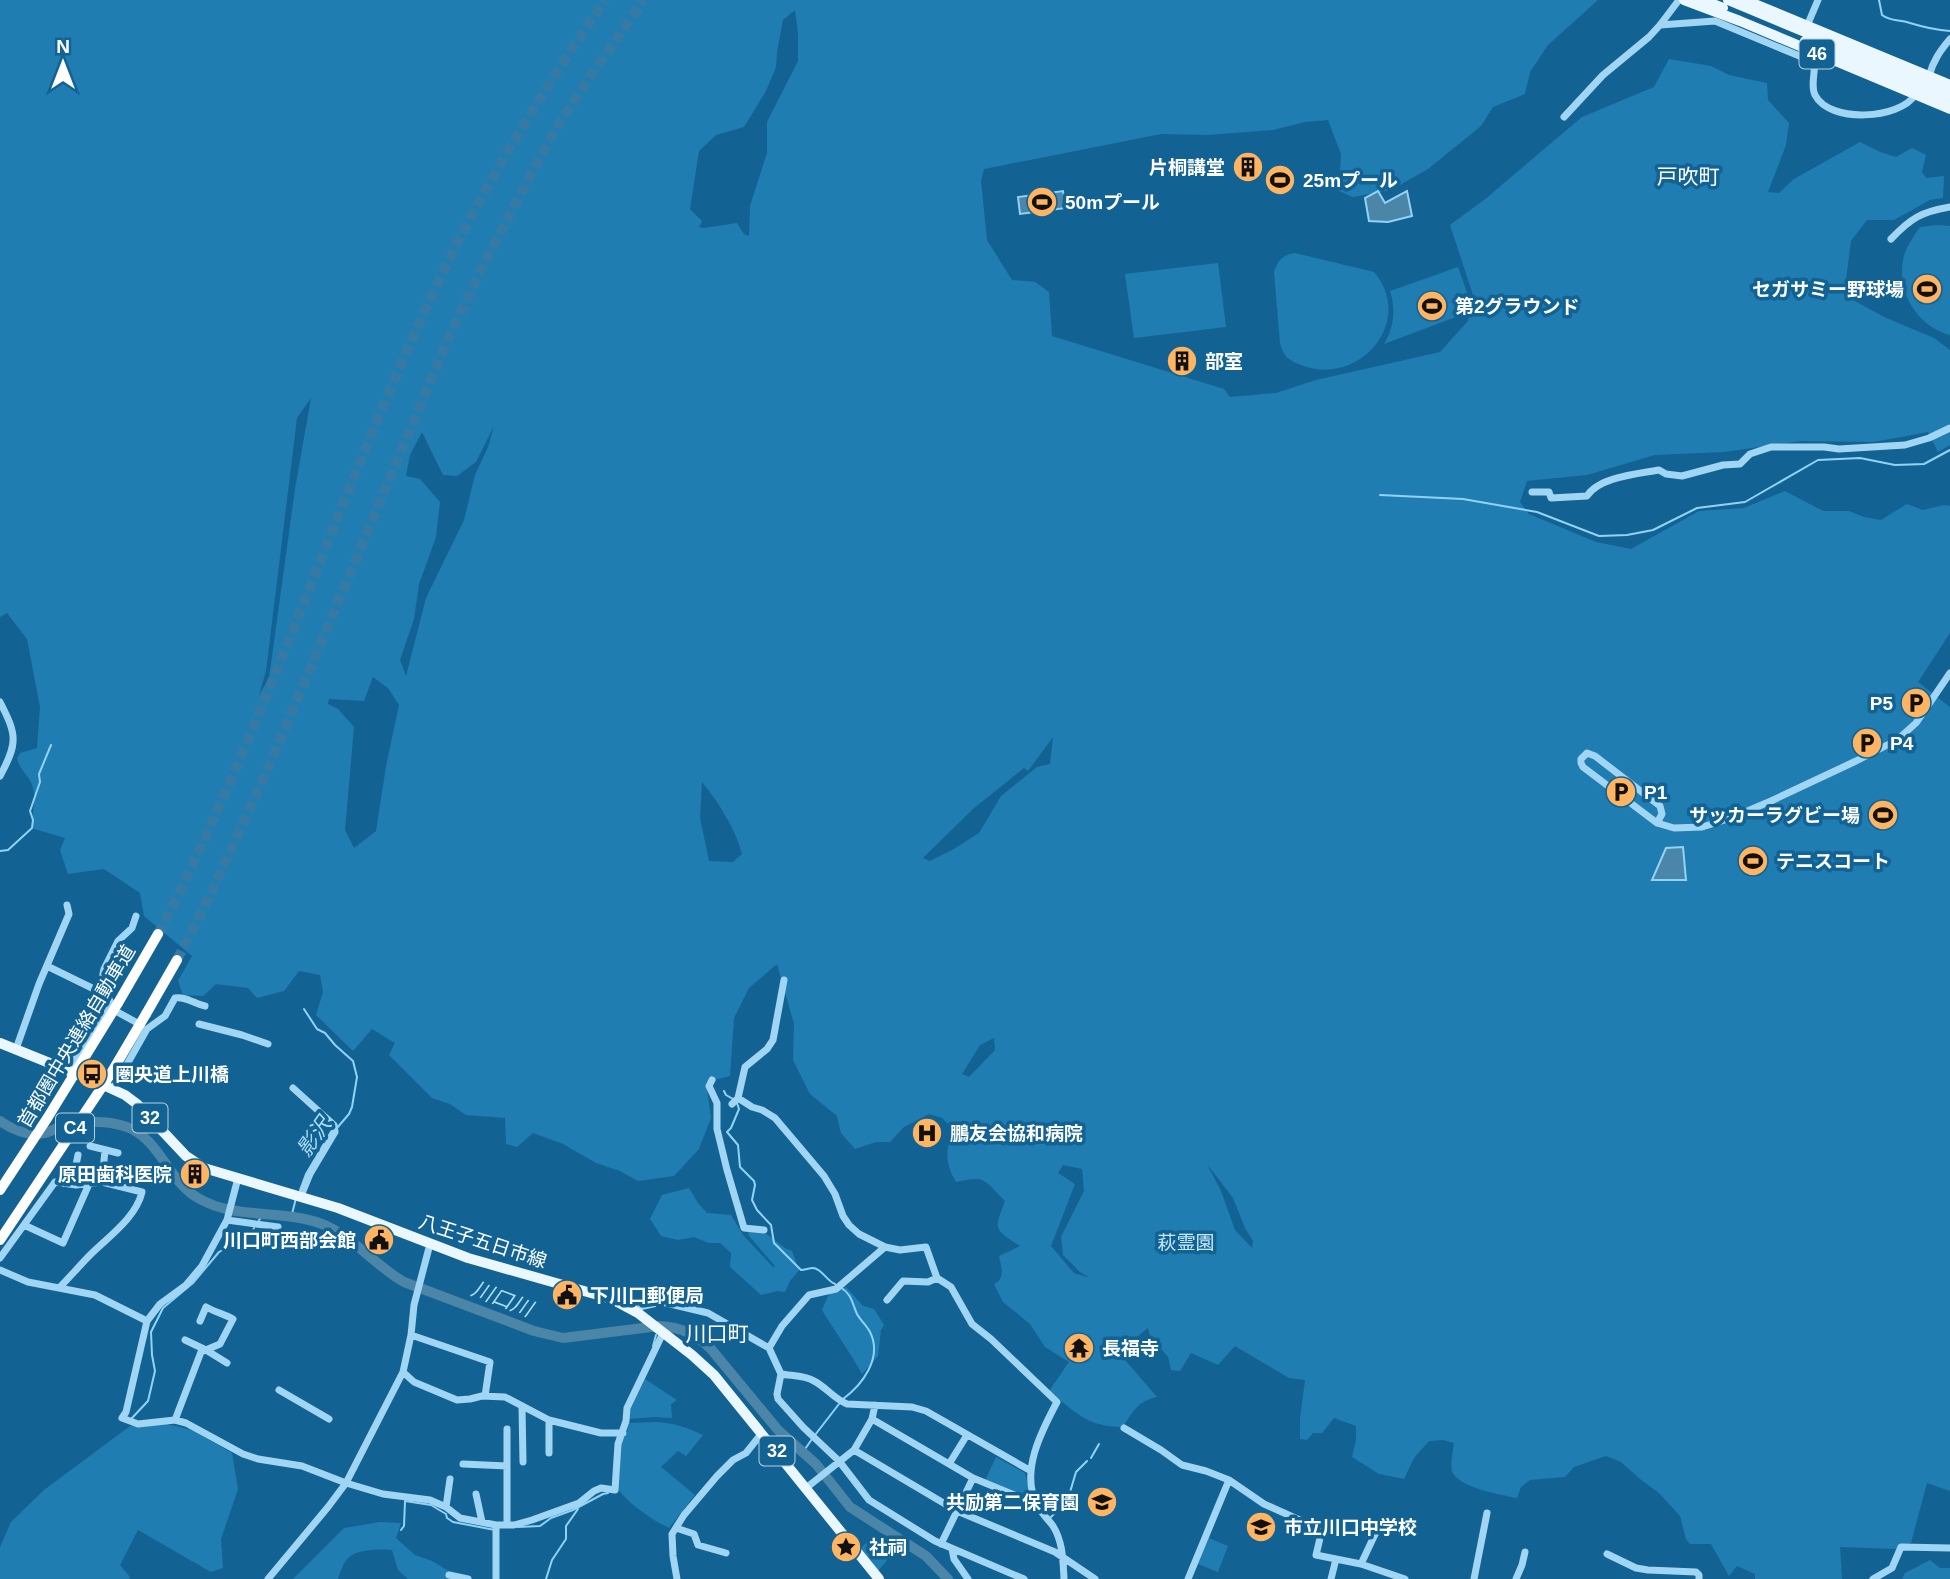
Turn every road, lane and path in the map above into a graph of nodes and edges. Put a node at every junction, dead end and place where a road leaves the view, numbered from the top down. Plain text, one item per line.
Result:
1 (1681, 0) edge
2 (1703, 0) edge
3 (1728, 0) edge
4 (1745, 0) edge
5 (1818, 0) edge
6 (1660, 25) junction
7 (1807, 26) junction
8 (1950, 39) edge
9 (1816, 58) junction
10 (1929, 76) junction
11 (1950, 85) edge
12 (1950, 92) edge
13 (1915, 95) junction
14 (1950, 101) edge
15 (1950, 109) edge
16 (1564, 117) dead end
17 (1950, 207) edge
18 (1891, 239) dead end
19 (1950, 428) edge
20 (1532, 492) dead end
21 (1950, 673) edge
22 (0, 702) edge
23 (0, 776) edge
24 (1657, 823) junction
25 (67, 905) dead end
26 (136, 916) dead end
27 (158, 934) tunnel mouth
28 (177, 960) tunnel mouth
29 (47, 966) junction
30 (784, 980) dead end
31 (111, 1004) junction
32 (205, 1006) dead end
33 (199, 1024) dead end
34 (148, 1029) junction
35 (268, 1044) dead end
36 (1, 1047) edge
37 (16, 1049) junction
38 (69, 1070) junction
39 (712, 1080) dead end
40 (293, 1088) dead end
41 (113, 1089) junction
42 (90, 1146) dead end
43 (104, 1150) junction
44 (118, 1153) dead end
45 (78, 1155) dead end
46 (238, 1178) junction
47 (102, 1182) junction
48 (72, 1184) junction
49 (89, 1184) junction
50 (0, 1189) edge
51 (298, 1196) junction
52 (227, 1218) junction
53 (24, 1225) junction
54 (278, 1227) dead end
55 (764, 1230) dead end
56 (0, 1240) edge
57 (430, 1244) junction
58 (885, 1247) junction
59 (0, 1258) edge
60 (0, 1270) edge
61 (937, 1278) junction
62 (60, 1287) junction
63 (887, 1300) dead end
64 (636, 1312) junction
65 (147, 1321) junction
66 (200, 1321) dead end
67 (663, 1333) junction
68 (411, 1335) junction
69 (185, 1340) dead end
70 (769, 1348) junction
71 (206, 1350) junction
72 (227, 1363) dead end
73 (403, 1372) junction
74 (781, 1374) junction
75 (279, 1390) dead end
76 (485, 1396) junction
77 (874, 1405) junction
78 (522, 1407) junction
79 (328, 1419) dead end
80 (872, 1419) junction
81 (174, 1420) junction
82 (549, 1420) junction
83 (507, 1429) dead end
84 (1124, 1429) dead end
85 (623, 1433) junction
86 (762, 1433) junction
87 (967, 1435) junction
88 (507, 1447) junction
89 (522, 1447) junction
90 (854, 1450) junction
91 (549, 1453) dead end
92 (523, 1462) dead end
93 (837, 1462) junction
94 (463, 1464) dead end
95 (949, 1464) junction
96 (507, 1466) junction
97 (1031, 1471) junction
98 (973, 1478) junction
99 (450, 1479) dead end
100 (1229, 1480) junction
101 (346, 1483) junction
102 (806, 1488) junction
103 (476, 1494) dead end
104 (1036, 1504) junction
105 (446, 1507) junction
106 (957, 1510) junction
107 (1487, 1513) dead end
108 (482, 1522) junction
109 (1358, 1524) dead end
110 (507, 1525) junction
111 (676, 1528) junction
112 (496, 1529) junction
113 (941, 1544) junction
114 (1950, 1548) edge
115 (953, 1549) junction
116 (1525, 1552) dead end
117 (726, 1553) dead end
118 (1607, 1554) dead end
119 (1062, 1556) junction
120 (1336, 1559) junction
121 (1361, 1564) junction
122 (449, 1575) dead end
123 (268, 1579) edge
124 (468, 1579) edge
125 (496, 1579) edge
126 (677, 1579) edge
127 (879, 1579) edge
128 (968, 1579) edge
129 (1024, 1579) edge
130 (1064, 1579) edge
131 (1095, 1579) edge
132 (1188, 1579) edge
133 (1331, 1579) edge
134 (1405, 1579) edge
135 (1474, 1579) edge
136 (1516, 1579) edge
137 (1699, 1579) edge
138 (1873, 1579) edge

1 - 6 street
1 - 9 main road, 46
2 - 14 main road, 46
3 - 12 main road, 46
4 - 7 main road, 46
5 - 7 street
6 - 9 street
6 - 16 street
7 - 10 main road, 46
8 - 10 street
9 - 13 main road, 46
9 - 13 street
10 - 11 main road, 46
13 - 15 main road, 46
17 - 18 street
19 - 20 street
21 - 24 street
22 - 23 street
24 - 24 street
25 - 29 street
26 - 31 street
27 - 31 highway, 首都圏中央連絡自動車道 / C4
28 - 56 highway, C4, bridge
29 - 31 street
29 - 37 street
30 - 58 street
31 - 34 street
31 - 38 street
31 - 50 highway, 首都圏中央連絡自動車道 / C4, bridge
32 - 34 street
33 - 35 street
34 - 41 street
36 - 37 main road, 八王子五日市線 / 32
37 - 38 main road, 八王子五日市線 / 32
38 - 41 main road, 八王子五日市線 / 32
39 - 55 street
40 - 51 street
41 - 46 main road, 八王子五日市線 / 32
42 - 43 street
43 - 44 street
43 - 47 street
45 - 48 street
46 - 51 main road, 八王子五日市線 / 32
46 - 52 street
47 - 49 street
47 - 62 street
48 - 49 street
48 - 53 street
49 - 53 street
51 - 57 main road, 八王子五日市線 / 32
52 - 54 street
52 - 65 street
53 - 59 street
57 - 64 main road, 八王子五日市線 / 32
57 - 68 street
58 - 61 street
58 - 70 street
60 - 62 street
61 - 63 street
61 - 97 street
62 - 65 street
64 - 67 main road, 八王子五日市線 / 32
64 - 70 street
65 - 81 street
66 - 71 street
67 - 85 street
67 - 86 main road, 八王子五日市線 / 32
68 - 73 street
68 - 76 street
69 - 71 street
70 - 74 street
71 - 72 street
71 - 81 street
73 - 76 street
73 - 101 street
74 - 77 street
74 - 93 street
75 - 79 street
76 - 78 street
77 - 80 street
77 - 87 street
78 - 82 street
78 - 89 street
80 - 90 street
80 - 95 street
81 - 101 street
82 - 85 street
82 - 91 street
83 - 88 street
84 - 100 street
85 - 110 street
86 - 102 main road, 八王子五日市線 / 32
86 - 111 street
87 - 95 street
87 - 97 street
88 - 89 street
88 - 96 street
89 - 92 street
90 - 93 street
90 - 106 street
93 - 102 street
93 - 113 street
94 - 96 street
95 - 98 street
96 - 110 street
97 - 104 street
98 - 104 street
98 - 106 street
99 - 105 street
100 - 120 street
100 - 132 street
101 - 105 street
101 - 123 street
102 - 127 main road, 八王子五日市線 / 32
103 - 108 street
104 - 119 street
105 - 108 street
106 - 113 street
106 - 119 street
107 - 135 street
108 - 112 street
109 - 121 street
110 - 112 street
111 - 117 street
111 - 126 street
112 - 125 street
113 - 115 street
114 - 138 street
115 - 128 street
115 - 129 street
116 - 136 street
118 - 137 street
119 - 130 street
119 - 131 street
120 - 121 street
120 - 133 street
121 - 134 street
122 - 124 street

